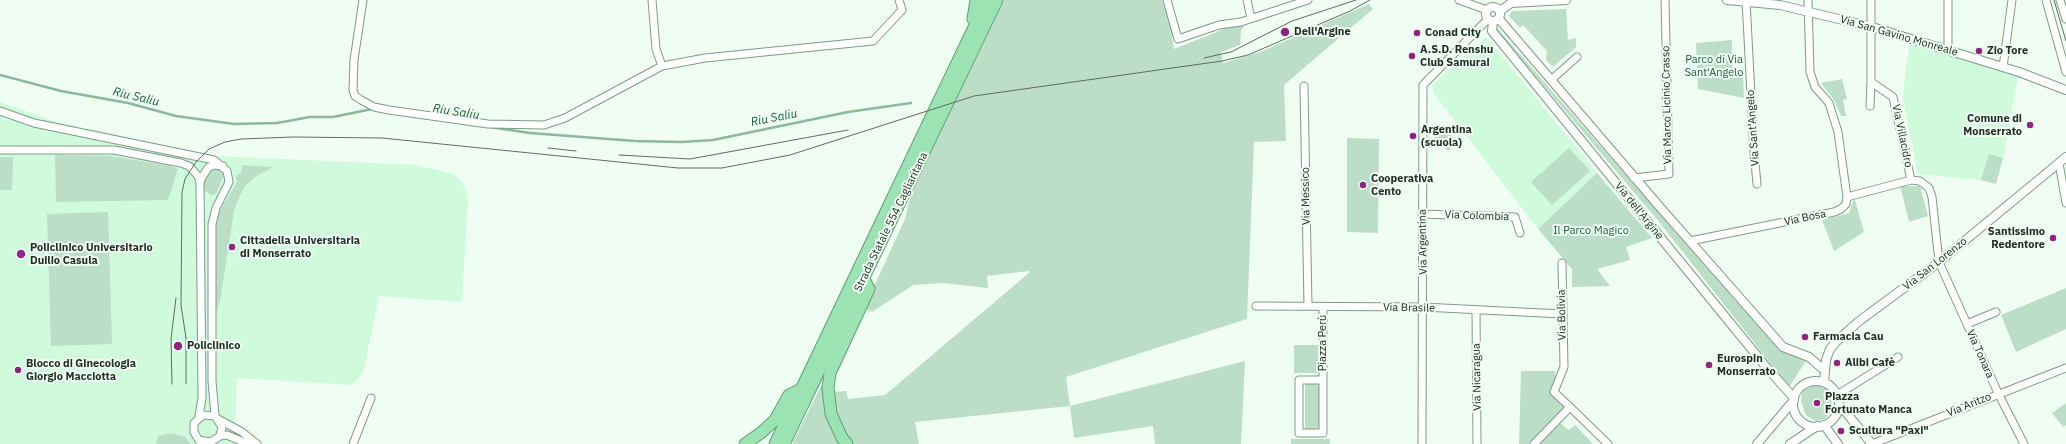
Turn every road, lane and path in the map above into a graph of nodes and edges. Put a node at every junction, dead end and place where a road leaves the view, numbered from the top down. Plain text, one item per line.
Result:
1 (363, 0) edge
2 (652, 0) edge
3 (899, 0) edge
4 (976, 0) edge
5 (986, 0) edge
6 (997, 0) edge
7 (1167, 0) edge
8 (1247, 0) edge
9 (1308, 0) edge
10 (1459, 0) edge
11 (1566, 0) edge
12 (1665, 0) edge
13 (1727, 0) edge
14 (1808, 0) edge
15 (1871, 0) edge
16 (1948, 0) edge
17 (2012, 0) edge
18 (2046, 0) edge
19 (2060, 0) edge
20 (1510, 1) edge
21 (1746, 1) edge
22 (1487, 10) junction
23 (1808, 11) junction
24 (1495, 17) junction
25 (1251, 18) junction
26 (2066, 19) edge
27 (1872, 27) junction
28 (972, 31) junction
29 (1948, 50) junction
30 (1577, 57) dead end
31 (662, 66) junction
32 (2003, 67) junction
33 (2066, 72) edge
34 (1551, 80) junction
35 (1871, 82) junction
36 (1304, 86) dead end
37 (2066, 90) edge
38 (948, 93) junction
39 (1870, 106) dead end
40 (0, 111) edge
41 (937, 116) junction
42 (0, 150) edge
43 (2066, 157) edge
44 (2058, 163) junction
45 (224, 166) junction
46 (1634, 178) junction
47 (1911, 180) junction
48 (200, 183) junction
49 (1757, 184) dead end
50 (1847, 197) junction
51 (2066, 203) edge
52 (1422, 214) junction
53 (1520, 233) dead end
54 (1690, 242) junction
55 (1939, 262) junction
56 (1562, 263) dead end
57 (864, 279) junction
58 (1256, 306) dead end
59 (1308, 306) junction
60 (1323, 307) junction
61 (1424, 308) junction
62 (1476, 310) junction
63 (1996, 312) dead end
64 (1562, 314) junction
65 (1967, 324) junction
66 (1898, 357) dead end
67 (2066, 368) edge
68 (1824, 370) junction
69 (1323, 380) junction
70 (1824, 382) junction
71 (801, 389) junction
72 (1998, 393) junction
73 (1837, 395) junction
74 (371, 398) dead end
75 (1794, 399) junction
76 (1839, 404) junction
77 (1570, 407) junction
78 (199, 416) junction
79 (217, 418) junction
80 (1820, 426) junction
81 (216, 440) edge
82 (200, 442) edge
83 (248, 444) edge
84 (257, 444) edge
85 (353, 444) edge
86 (745, 444) edge
87 (775, 444) edge
88 (784, 444) edge
89 (847, 444) edge
90 (1422, 444) edge
91 (1478, 444) edge
92 (1534, 444) edge
93 (1608, 444) edge
94 (1757, 444) edge
95 (1790, 444) edge
96 (1838, 444) edge
97 (1872, 444) edge
98 (2024, 444) edge

1 - 31 street
2 - 31 street
3 - 31 street
4 - 28 highway
5 - 28 highway, Strada Statale 554 Cagliaritana
6 - 38 highway, Strada Statale 554 Cagliaritana
7 - 25 street
8 - 25 street
9 - 25 street
10 - 22 street
11 - 20 street
12 - 46 street, Via Marco Licinio Crasso
13 - 21 street, Via San Gavino Monreale
14 - 23 street
15 - 27 street
16 - 29 street
17 - 32 street
18 - 33 street
19 - 26 street
20 - 24 street
21 - 23 street, Via San Gavino Monreale
21 - 49 street, Via Sant'Angelo
22 - 24 street
22 - 24 street
23 - 27 street, Via San Gavino Monreale
23 - 50 street
24 - 34 street, Via dell'Argine
24 - 52 street, Via Argentina
24 - 75 street, Via dell'Argine
27 - 29 street, Via San Gavino Monreale
27 - 35 street
28 - 38 highway, Strada Statale 554 Cagliaritana
29 - 32 street, Via San Gavino Monreale
30 - 34 street
32 - 37 street, Via San Gavino Monreale
34 - 46 street, Via dell'Argine
35 - 39 street
35 - 47 street, Via Villacidro
36 - 59 street, Via Messico
38 - 41 highway, Strada Statale 554 Cagliaritana
40 - 45 street
41 - 57 highway, Strada Statale 554 Cagliaritana
41 - 71 highway, Strada Statale 554 Cagliaritana
42 - 48 street
43 - 44 street, Via San Lorenzo
44 - 51 street
44 - 55 street, Via San Lorenzo
45 - 48 street
45 - 79 street
46 - 54 street, Via dell'Argine
47 - 50 street
47 - 55 street, Via Villacidro
48 - 78 street
50 - 54 street, Via Bosa
52 - 53 street, Via Colombia
52 - 61 street, Via Argentina
54 - 68 street, Via dell'Argine
55 - 65 street, Via Tonara
55 - 68 street, Via San Lorenzo
56 - 64 street, Via Bolivia
57 - 88 highway, Strada Statale 554 Cagliaritana
57 - 89 highway
58 - 59 street, Via Brasile
59 - 60 street, Via Brasile
60 - 61 street, Via Brasile
60 - 69 street, Piazza Perù
61 - 62 street, Via Brasile
61 - 90 street, Via Argentina
62 - 64 street, Via Brasile
62 - 91 street, Via Nicaragua
63 - 65 street
64 - 77 street, Via Bolivia
65 - 72 street, Via Tonara
66 - 73 street
67 - 72 street, Via Aritzo
68 - 70 street, Via San Lorenzo
69 - 69 street, Piazza Perù
70 - 73 street
70 - 75 street
71 - 86 highway
71 - 87 highway, Strada Statale 554 Cagliaritana
72 - 97 street, Via Aritzo
72 - 98 street, Via Tonara
73 - 76 street
74 - 85 street
75 - 80 street
75 - 94 street
76 - 80 street
76 - 97 street
77 - 92 street
77 - 93 street
78 - 79 street
78 - 82 street
79 - 81 street
79 - 84 street
80 - 95 street
80 - 96 street
81 - 82 street
81 - 83 street

